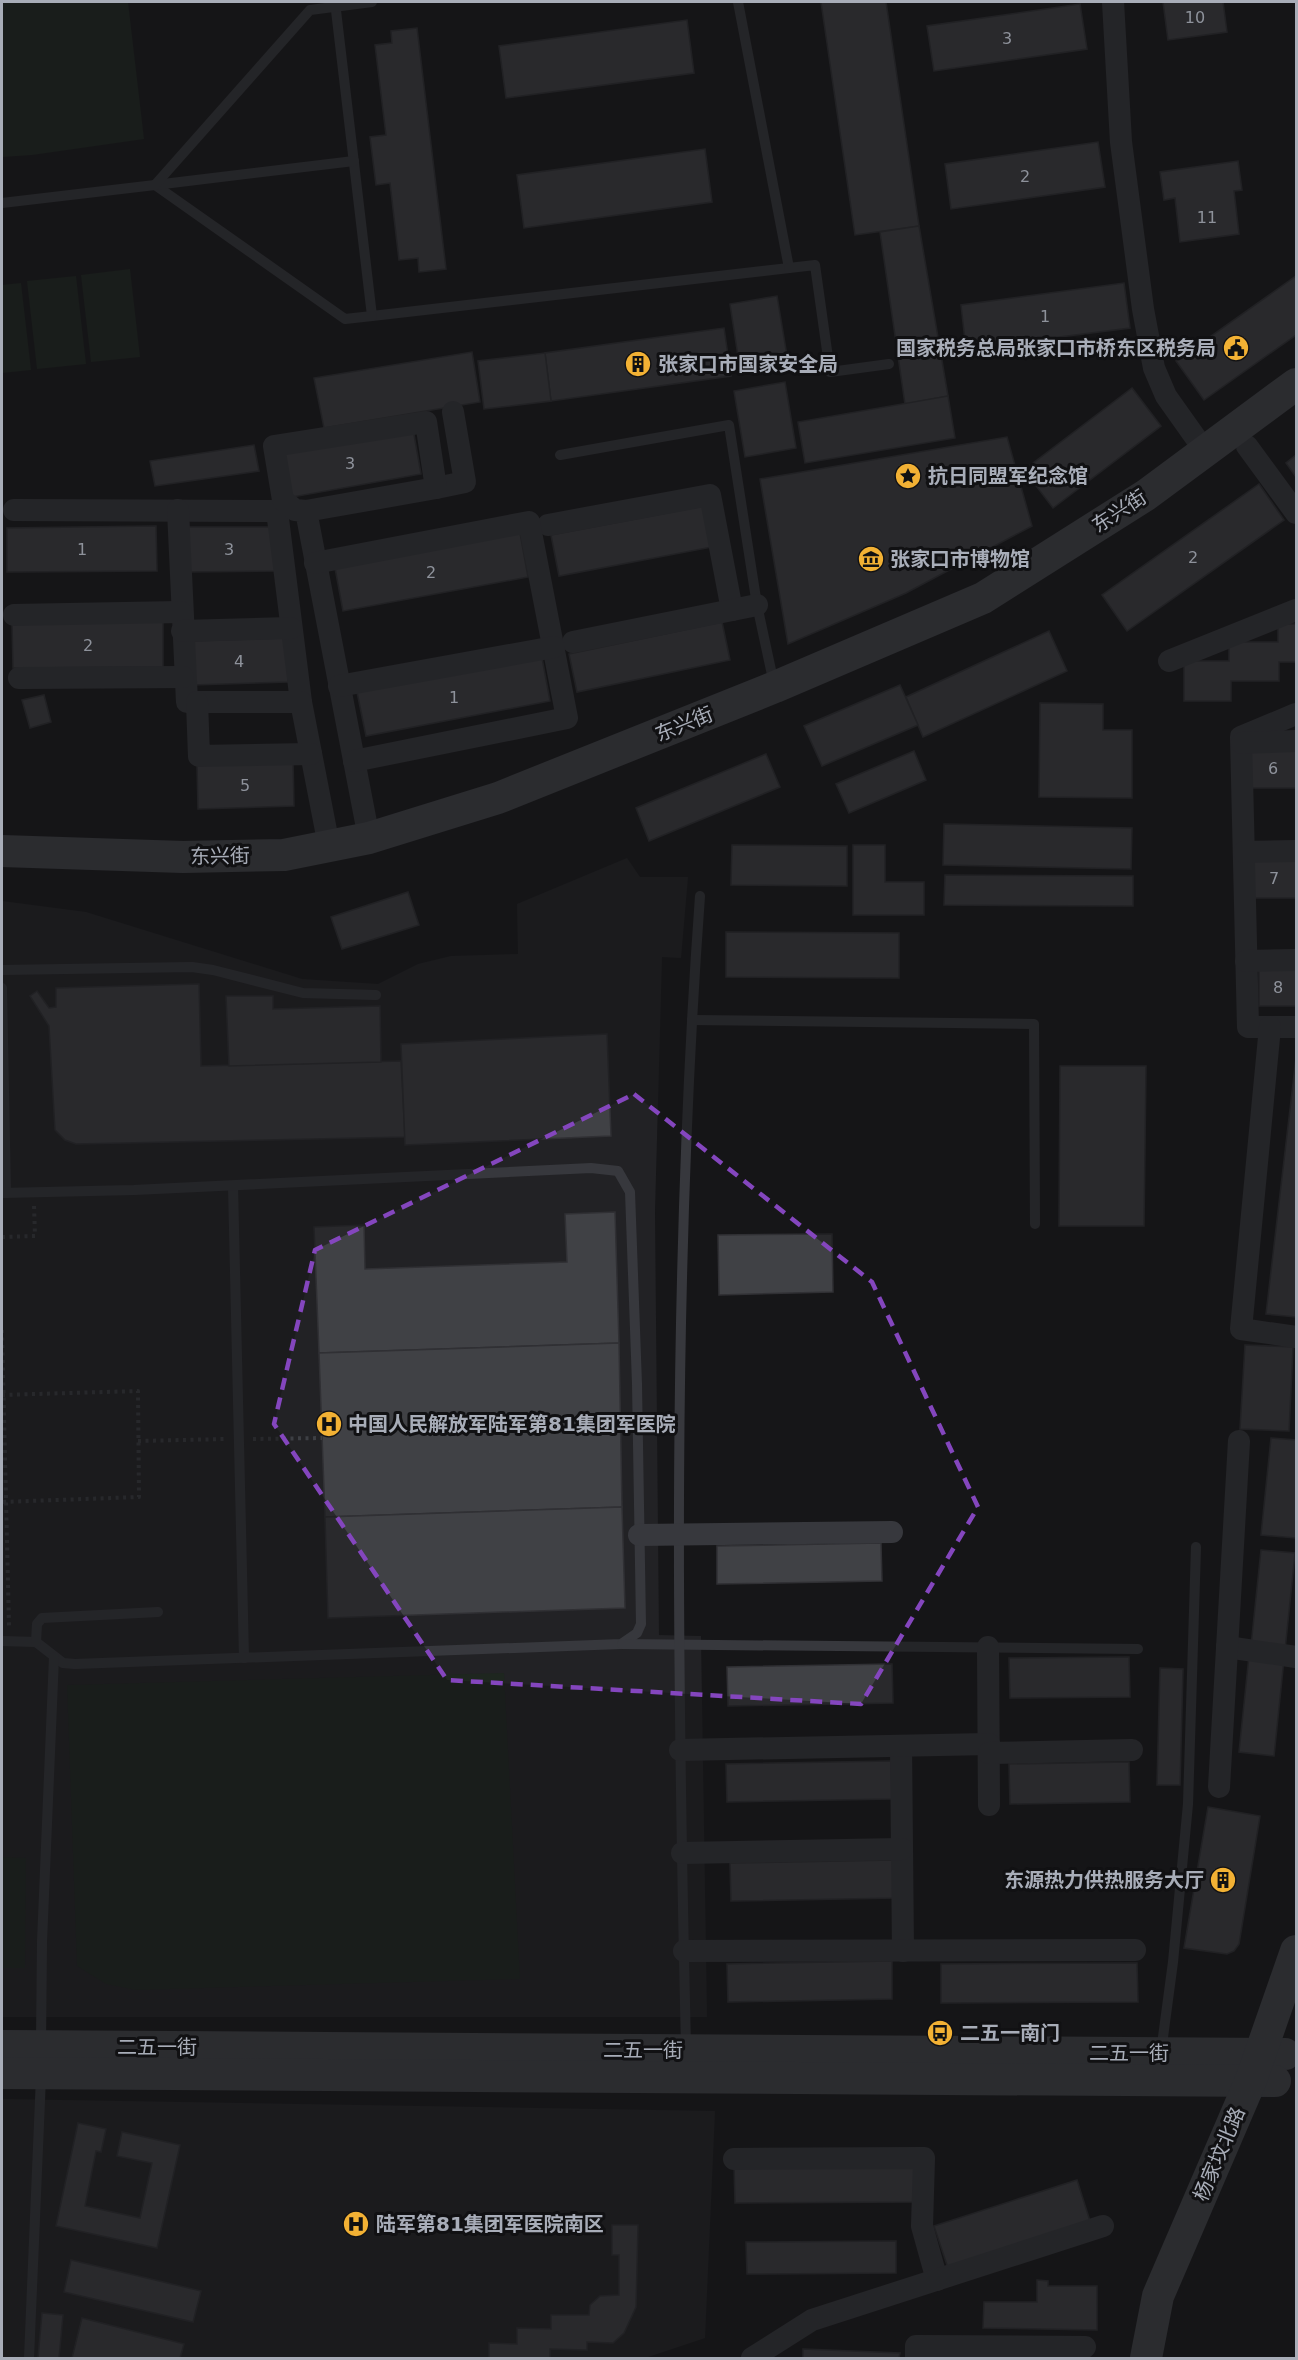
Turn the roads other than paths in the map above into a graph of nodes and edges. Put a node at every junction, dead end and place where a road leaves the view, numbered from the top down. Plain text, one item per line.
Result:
1 (372, 2) edge
2 (738, 2) edge
3 (1113, 2) edge
4 (336, 4) edge
5 (354, 160) junction
6 (155, 185) junction
7 (2, 203) edge
8 (789, 267) junction
9 (372, 316) junction
10 (890, 364) dead end
11 (1296, 384) edge
12 (1296, 410) edge
13 (453, 412) dead end
14 (1247, 446) junction
15 (560, 455) dead end
16 (1212, 459) junction
17 (436, 488) junction
18 (14, 510) dead end
19 (178, 510) junction
20 (306, 511) junction
21 (1296, 513) edge
22 (548, 525) dead end
23 (315, 563) junction
24 (757, 605) junction
25 (732, 610) junction
26 (1296, 610) edge
27 (14, 615) dead end
28 (182, 622) junction
29 (291, 628) junction
30 (563, 644) junction
31 (1169, 661) dead end
32 (183, 677) junction
33 (19, 678) dead end
34 (339, 686) junction
35 (775, 687) junction
36 (198, 702) junction
37 (301, 702) junction
38 (1296, 714) edge
39 (1296, 741) edge
40 (1242, 743) junction
41 (312, 754) junction
42 (354, 761) junction
43 (369, 838) junction
44 (329, 846) junction
45 (1296, 851) edge
46 (2, 852) edge
47 (1244, 852) junction
48 (2, 872) edge
49 (700, 896) dead end
50 (1296, 960) edge
51 (1246, 961) junction
52 (2, 970) edge
53 (2, 988) edge
54 (376, 995) dead end
55 (692, 1020) junction
56 (1270, 1027) junction
57 (1296, 1027) edge
58 (2, 1062) edge
59 (3, 1106) edge
60 (233, 1186) junction
61 (4, 1193) edge
62 (1035, 1224) dead end
63 (1296, 1337) edge
64 (1239, 1441) dead end
65 (892, 1532) dead end
66 (678, 1534) junction
67 (639, 1535) junction
68 (1196, 1547) dead end
69 (158, 1612) dead end
70 (5, 1641) edge
71 (36, 1642) junction
72 (621, 1644) junction
73 (678, 1645) junction
74 (988, 1647) junction
75 (1227, 1647) junction
76 (1138, 1649) dead end
77 (54, 1657) junction
78 (1296, 1657) edge
79 (244, 1658) junction
80 (901, 1746) junction
81 (989, 1748) junction
82 (680, 1750) junction
83 (1132, 1750) dead end
84 (1219, 1787) dead end
85 (989, 1805) dead end
86 (902, 1849) junction
87 (682, 1853) junction
88 (1135, 1950) dead end
89 (903, 1951) junction
90 (1296, 1951) edge
91 (684, 1952) junction
92 (1296, 2017) edge
93 (2, 2046) edge
94 (1161, 2053) junction
95 (41, 2060) junction
96 (686, 2064) junction
97 (1268, 2067) junction
98 (2, 2073) edge
99 (734, 2159) dead end
100 (1103, 2226) dead end
101 (937, 2280) junction
102 (1085, 2347) dead end
103 (29, 2358) edge
104 (752, 2358) edge
105 (916, 2358) edge
106 (1146, 2358) edge
107 (1165, 2358) edge

1 - 4 lane
2 - 8 lane
3 - 16 street
4 - 5 lane
4 - 6 lane
5 - 6 lane
5 - 9 lane
6 - 7 lane
6 - 9 lane
8 - 9 lane
8 - 10 lane
11 - 16 main road, 东兴街
12 - 14 main road, 东兴街
13 - 17 street
14 - 16 main road, 东兴街
14 - 21 street
15 - 24 lane
16 - 35 main road, 东兴街
16 - 48 main road, 东兴街
17 - 20 street
17 - 20 street
18 - 19 street
19 - 28 street
19 - 29 street
20 - 23 street
22 - 25 street
23 - 30 street
23 - 34 street
24 - 25 street
24 - 35 lane
25 - 30 street
26 - 31 street
27 - 28 street
28 - 29 street
28 - 32 street
29 - 37 street
30 - 34 street
30 - 42 street
32 - 33 street
32 - 36 street
34 - 42 street
35 - 43 main road, 东兴街
36 - 37 street
36 - 41 street
37 - 41 street
38 - 40 street
39 - 40 street
40 - 47 street
41 - 44 street
42 - 43 street
43 - 44 main road, 东兴街
44 - 46 main road, 东兴街
45 - 47 street
47 - 51 street
49 - 55 lane
50 - 51 street
51 - 56 street
52 - 54 lane
53 - 58 lane
55 - 62 lane
55 - 66 lane
56 - 57 street
56 - 63 street
58 - 59 lane
59 - 61 lane
60 - 61 lane
60 - 67 lane
60 - 79 lane
64 - 75 street
65 - 66 street
66 - 67 street
66 - 73 lane
67 - 72 lane
68 - 94 lane
69 - 71 lane
70 - 71 lane
71 - 77 lane
72 - 73 lane
72 - 79 lane
73 - 74 lane
73 - 82 lane
74 - 76 lane
74 - 81 street
75 - 78 street
75 - 84 street
77 - 79 lane
77 - 95 lane
80 - 81 street
80 - 82 street
80 - 86 street
81 - 83 street
81 - 85 street
82 - 87 lane
86 - 87 street
86 - 89 street
87 - 91 lane
88 - 89 street
89 - 91 street
90 - 97 main road, 杨家坟北路
91 - 96 lane
92 - 97 main road, 杨家坟北路
93 - 95 main road, 二五一街
94 - 96 main road, 二五一街
94 - 97 main road, 二五一街
95 - 96 main road, 二五一街
95 - 98 main road, 二五一街
95 - 103 lane
96 - 97 main road, 二五一街
97 - 106 main road, 杨家坟北路
97 - 107 main road, 杨家坟北路
99 - 101 street
100 - 101 street
101 - 104 street
102 - 105 street

